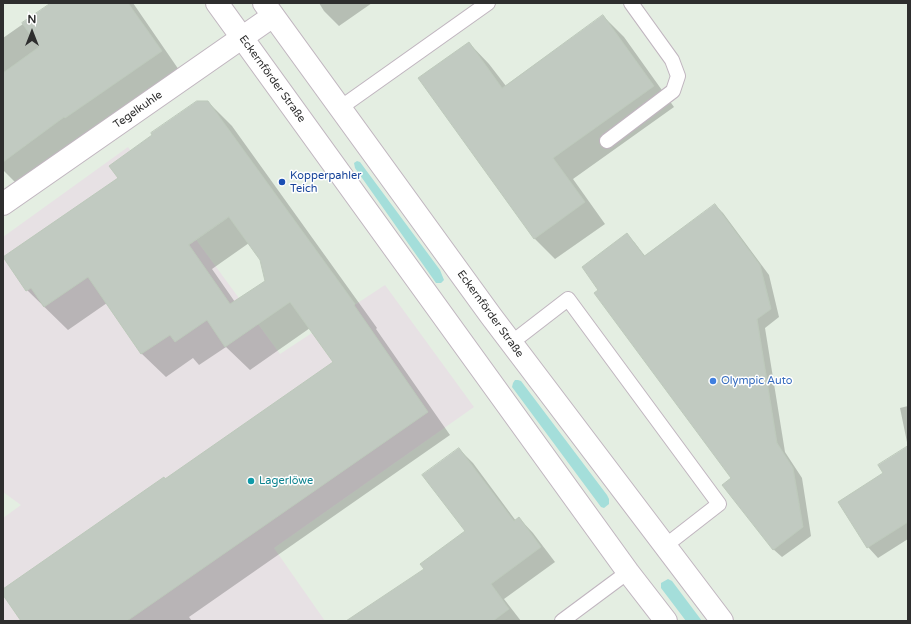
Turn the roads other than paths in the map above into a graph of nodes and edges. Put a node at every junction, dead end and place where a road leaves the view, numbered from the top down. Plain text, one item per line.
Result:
1 (217, 3) edge
2 (488, 3) edge
3 (631, 3) edge
4 (269, 9) edge
5 (242, 38) junction
6 (340, 108) junction
7 (607, 141) dead end
8 (3, 204) edge
9 (511, 343) junction
10 (665, 546) junction
11 (628, 572) junction
12 (562, 621) edge
13 (666, 621) edge
14 (722, 621) edge

1 - 5 main road, Eckernförder Straße
2 - 6 lane
3 - 7 lane
4 - 5 main road, Tegelkuhle
4 - 6 main road, Eckernförder Straße
5 - 8 main road, Tegelkuhle
5 - 11 main road, Eckernförder Straße
6 - 9 main road, Eckernförder Straße
9 - 10 main road, Eckernförder Straße
9 - 10 lane
10 - 14 main road, Eckernförder Straße
11 - 12 lane
11 - 13 main road, Eckernförder Straße

